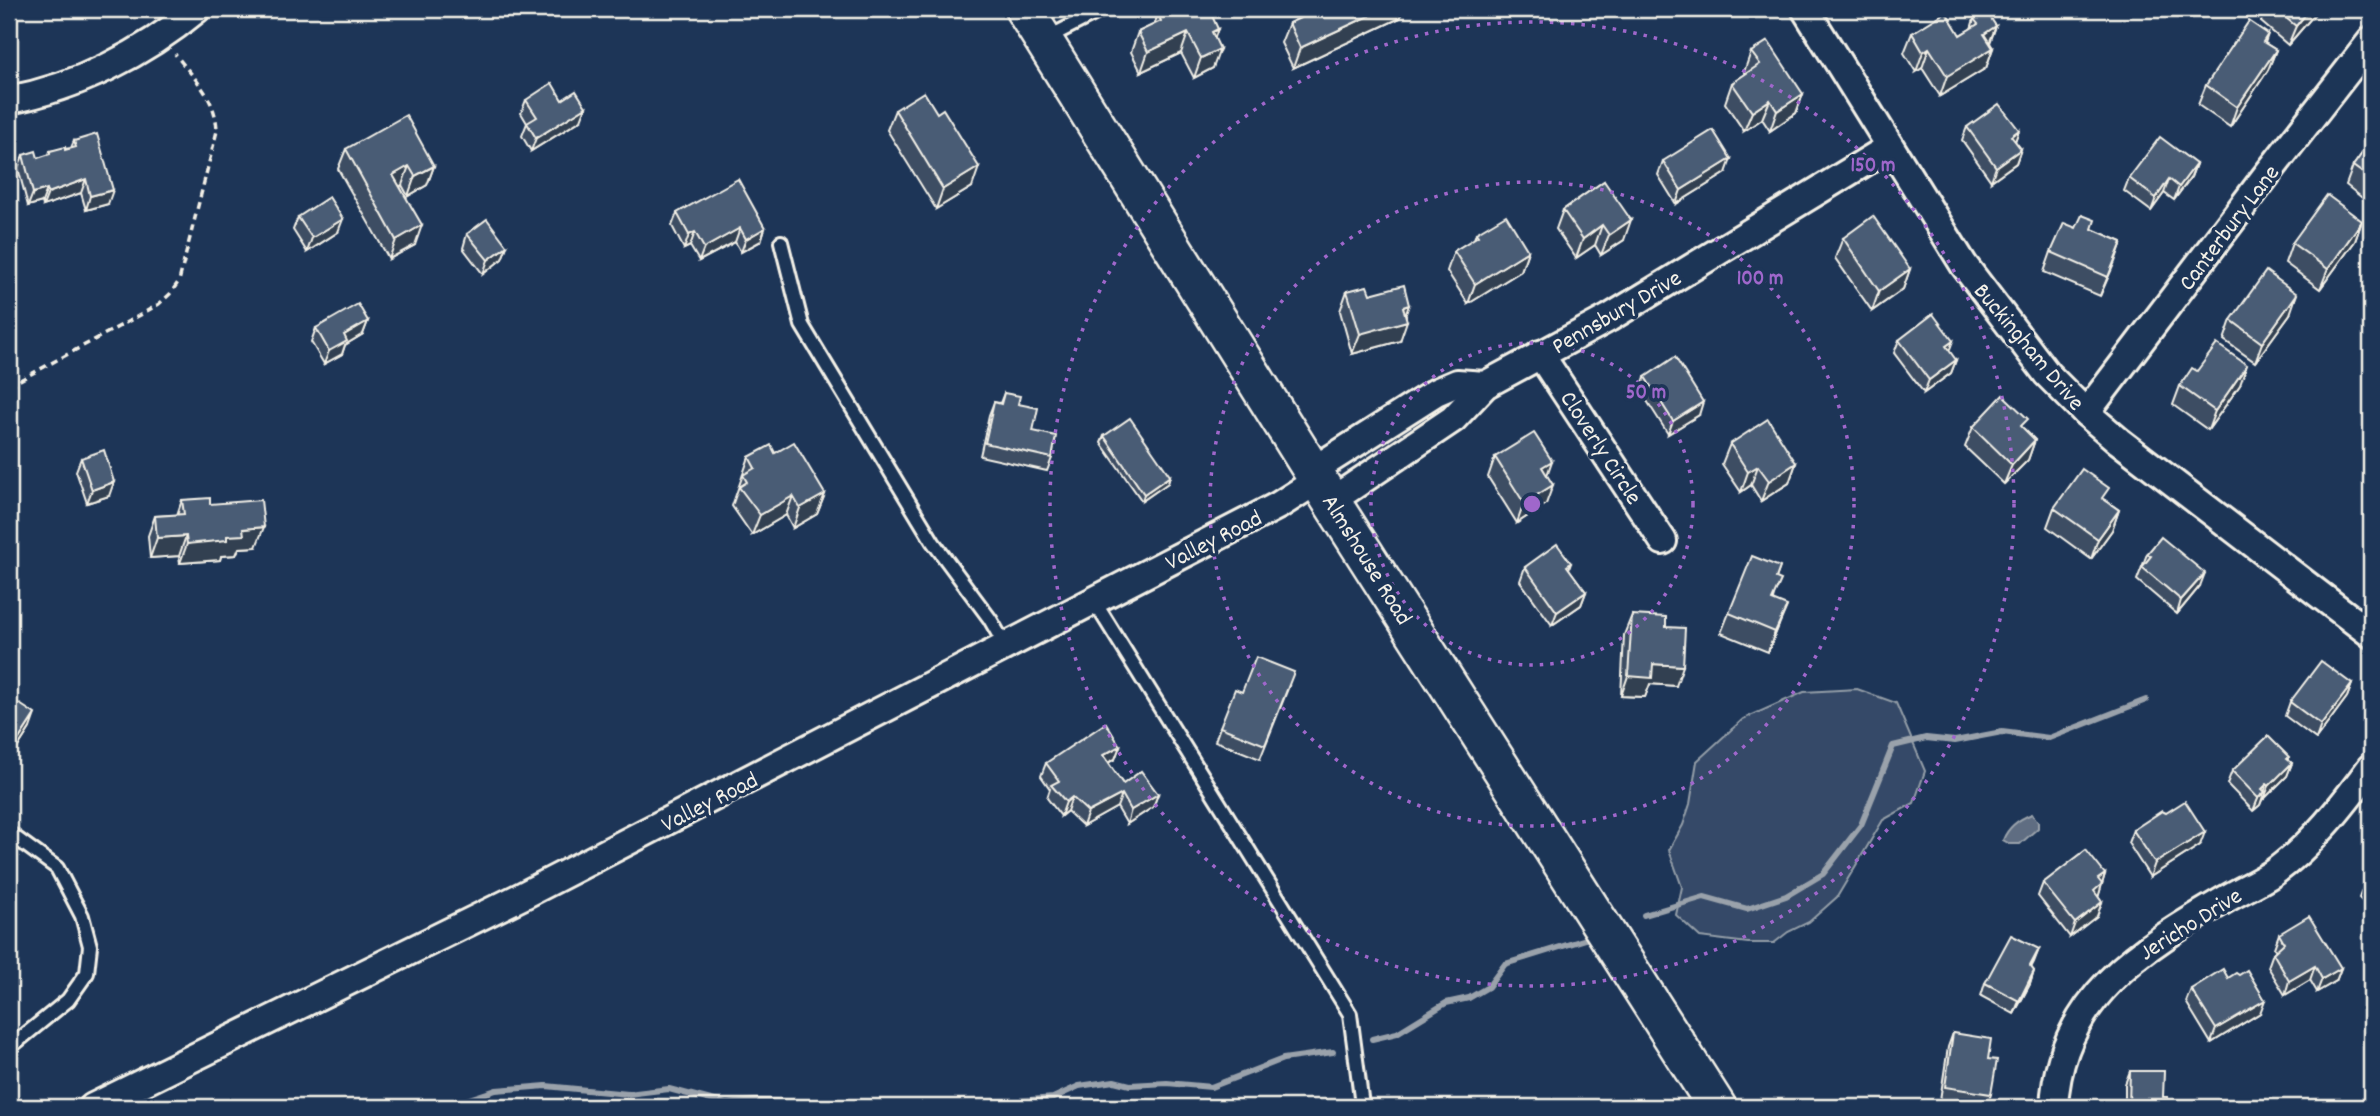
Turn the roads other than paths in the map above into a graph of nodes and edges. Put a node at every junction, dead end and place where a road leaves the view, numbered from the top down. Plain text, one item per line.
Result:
1 (197, 9) edge
2 (1024, 9) edge
3 (1104, 9) edge
4 (1805, 9) edge
5 (1044, 40) junction
6 (2371, 41) edge
7 (9, 100) edge
8 (1890, 147) junction
9 (781, 242) dead end
10 (1540, 354) junction
11 (1485, 386) junction
12 (2086, 413) junction
13 (1320, 484) junction
14 (1663, 541) dead end
15 (1094, 601) junction
16 (2371, 634) edge
17 (1006, 647) junction
18 (2371, 767) edge
19 (9, 833) edge
20 (9, 1048) edge
21 (1362, 1105) dead end
22 (93, 1107) edge
23 (1717, 1107) edge
24 (2054, 1107) edge

1 - 7 street
2 - 5 main road, Almshouse Road
3 - 5 lane
4 - 8 street, Buckingham Drive
5 - 13 main road, Almshouse Road
6 - 12 street, Canterbury Lane
8 - 10 street, Pennsbury Drive
8 - 12 street, Buckingham Drive
9 - 17 lane
10 - 11 street, Pennsbury Drive
10 - 14 street, Cloverly Circle
11 - 13 street, Pennsbury Drive
11 - 13 street
12 - 16 street, Buckingham Drive
13 - 15 street, Valley Road
13 - 23 main road, Almshouse Road
15 - 17 street, Valley Road
15 - 21 lane
17 - 22 street, Valley Road
18 - 24 street, Jericho Drive
19 - 20 lane

